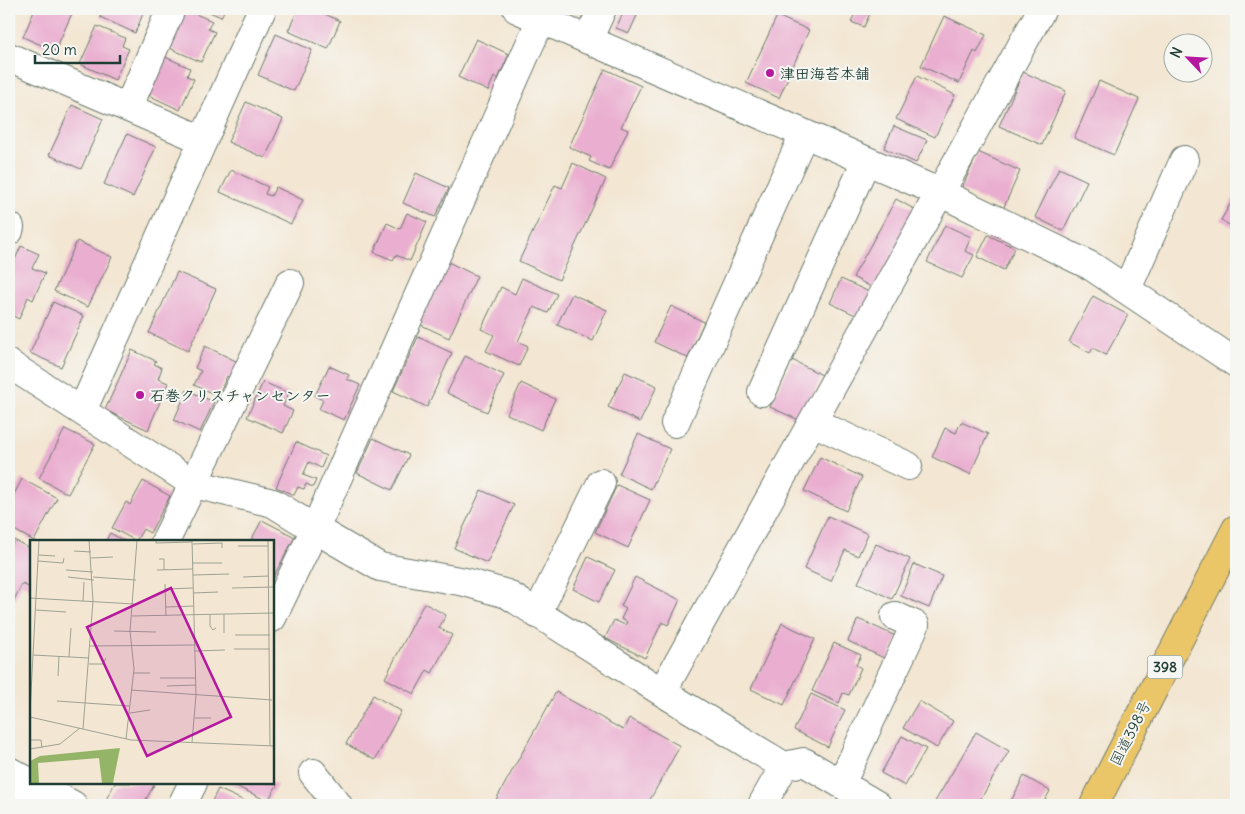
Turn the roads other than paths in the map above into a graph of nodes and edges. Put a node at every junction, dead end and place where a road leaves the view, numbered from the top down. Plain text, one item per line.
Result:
1 (171, 9) edge
2 (262, 9) edge
3 (602, 9) edge
4 (1042, 9) edge
5 (528, 14) edge
6 (588, 40) junction
7 (9, 57) edge
8 (128, 108) junction
9 (804, 134) junction
10 (203, 140) junction
11 (1184, 160) dead end
12 (866, 161) junction
13 (941, 193) junction
14 (290, 283) dead end
15 (1127, 289) junction
16 (1236, 363) edge
17 (9, 364) edge
18 (762, 392) dead end
19 (82, 411) junction
20 (813, 422) junction
21 (675, 423) dead end
22 (908, 466) dead end
23 (601, 483) dead end
24 (194, 484) junction
25 (1236, 529) edge
26 (315, 530) junction
27 (167, 540) edge
28 (274, 614) edge
29 (537, 614) junction
30 (895, 616) dead end
31 (662, 692) junction
32 (784, 766) junction
33 (9, 770) edge
34 (313, 774) dead end
35 (30, 781) edge
36 (30, 784) edge
37 (35, 784) edge
38 (192, 784) edge
39 (841, 784) junction
40 (19, 805) edge
41 (73, 805) edge
42 (182, 805) edge
43 (338, 805) edge
44 (762, 805) edge
45 (876, 805) edge
46 (1094, 805) edge

1 - 8 street
2 - 10 street
3 - 6 street
4 - 13 street
5 - 6 street
5 - 26 street
6 - 9 street
7 - 8 street
8 - 10 street
9 - 12 street
9 - 21 street
10 - 19 street
11 - 15 street
12 - 13 street
12 - 18 street
13 - 15 street
13 - 20 street
14 - 24 street
15 - 16 street
17 - 19 street
19 - 24 street
20 - 22 street
20 - 31 street
23 - 29 street
24 - 26 street
24 - 27 street
25 - 46 highway, 国道398号 / 398
26 - 28 street
26 - 29 street
29 - 31 street
30 - 39 street
31 - 32 street
32 - 39 street
32 - 44 street
33 - 35 street
34 - 43 street
36 - 40 street
37 - 41 street
38 - 42 street
39 - 45 street

